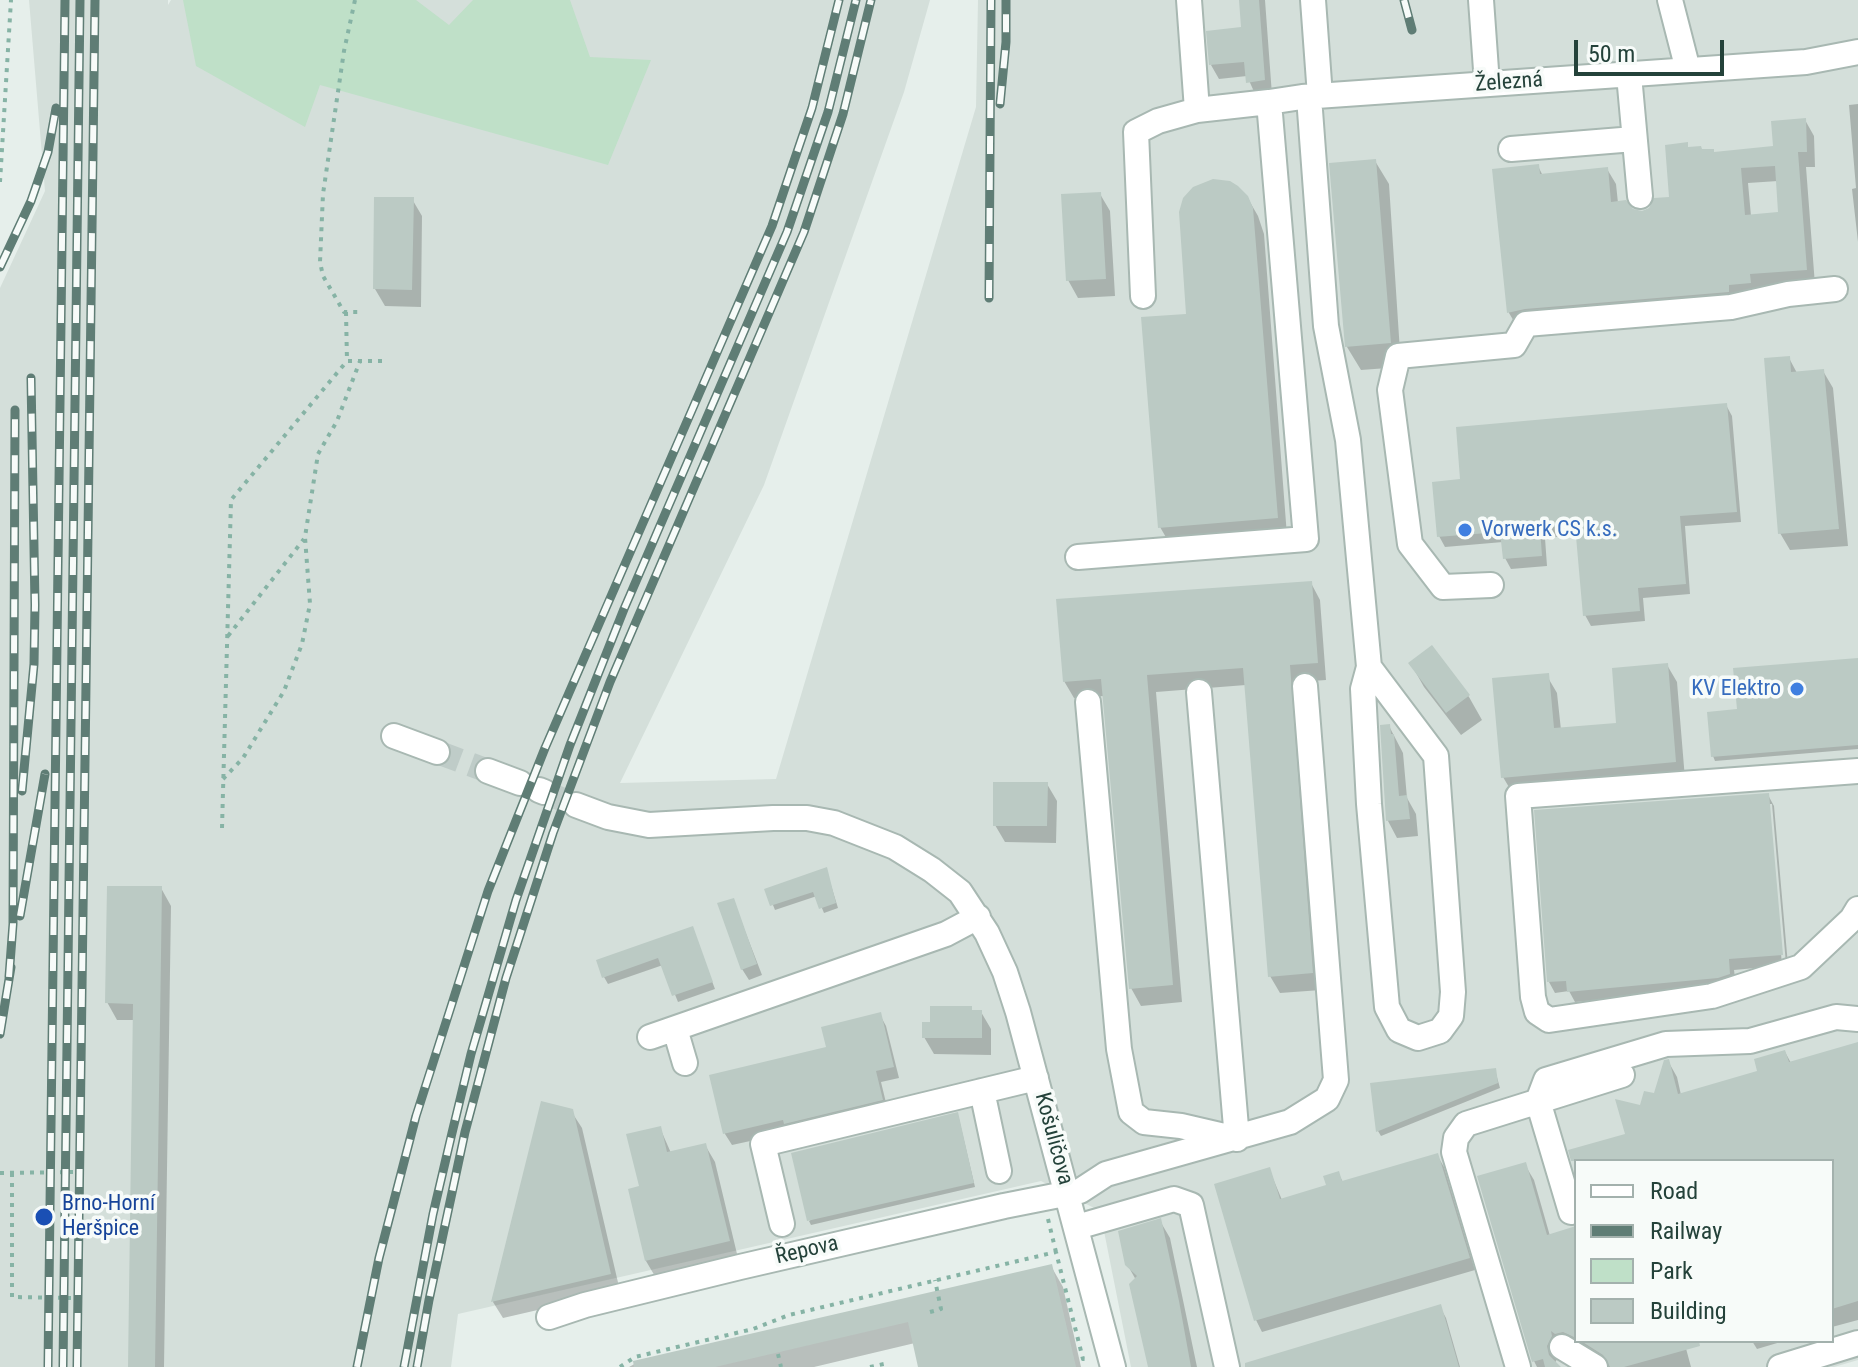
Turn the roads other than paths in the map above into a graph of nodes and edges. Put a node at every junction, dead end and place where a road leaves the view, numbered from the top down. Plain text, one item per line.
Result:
1 (1189, 0) edge
2 (1313, 0) edge
3 (1481, 0) edge
4 (1670, 0) edge
5 (1858, 52) edge
6 (1688, 70) junction
7 (1629, 75) junction
8 (1487, 84) junction
9 (1310, 97) junction
10 (1269, 102) junction
11 (1197, 110) junction
12 (1634, 139) junction
13 (1511, 149) dead end
14 (1640, 196) dead end
15 (1835, 289) dead end
16 (1143, 296) dead end
17 (1078, 557) dead end
18 (1491, 585) dead end
19 (1369, 667) junction
20 (1305, 686) dead end
21 (1199, 692) dead end
22 (1088, 702) dead end
23 (394, 736) dead end
24 (437, 752) tunnel mouth
25 (488, 771) tunnel mouth
26 (1858, 771) edge
27 (534, 788) tunnel mouth
28 (576, 805) tunnel mouth
29 (1858, 909) edge
30 (978, 917) junction
31 (1858, 1019) edge
32 (675, 1029) junction
33 (650, 1037) dead end
34 (685, 1063) dead end
35 (1622, 1075) dead end
36 (1036, 1078) junction
37 (982, 1091) junction
38 (1538, 1101) junction
39 (1237, 1139) junction
40 (999, 1171) dead end
41 (1067, 1192) junction
42 (1571, 1212) dead end
43 (782, 1224) dead end
44 (1077, 1227) junction
45 (549, 1317) dead end
46 (1858, 1343) edge
47 (1562, 1347) dead end
48 (1105, 1364) edge
49 (1227, 1367) edge
50 (1518, 1367) edge
51 (1595, 1367) edge
52 (1780, 1367) edge

1 - 11 street
2 - 9 street
3 - 8 street
4 - 6 street
5 - 6 street, Železná
6 - 7 street, Železná
7 - 8 street, Železná
7 - 12 street
8 - 9 street, Železná
9 - 10 street, Železná
9 - 19 street
10 - 11 street, Železná
10 - 17 street
11 - 16 street, Železná
12 - 13 street
12 - 14 street
15 - 18 street
19 - 19 street
20 - 39 street, Řepova
21 - 39 street
22 - 39 street
23 - 24 street
25 - 27 street
26 - 29 street
28 - 30 street, Košuličova
30 - 32 street
30 - 36 street, Košuličova
31 - 38 street
32 - 33 street
32 - 34 street
35 - 38 street
36 - 37 street
36 - 41 street, Košuličova
37 - 40 street
37 - 43 street
38 - 42 street
38 - 50 street
39 - 41 street, Řepova
41 - 44 street, Košuličova
41 - 45 street, Řepova
44 - 48 street, Košuličova
44 - 49 street
46 - 52 street
47 - 51 street

